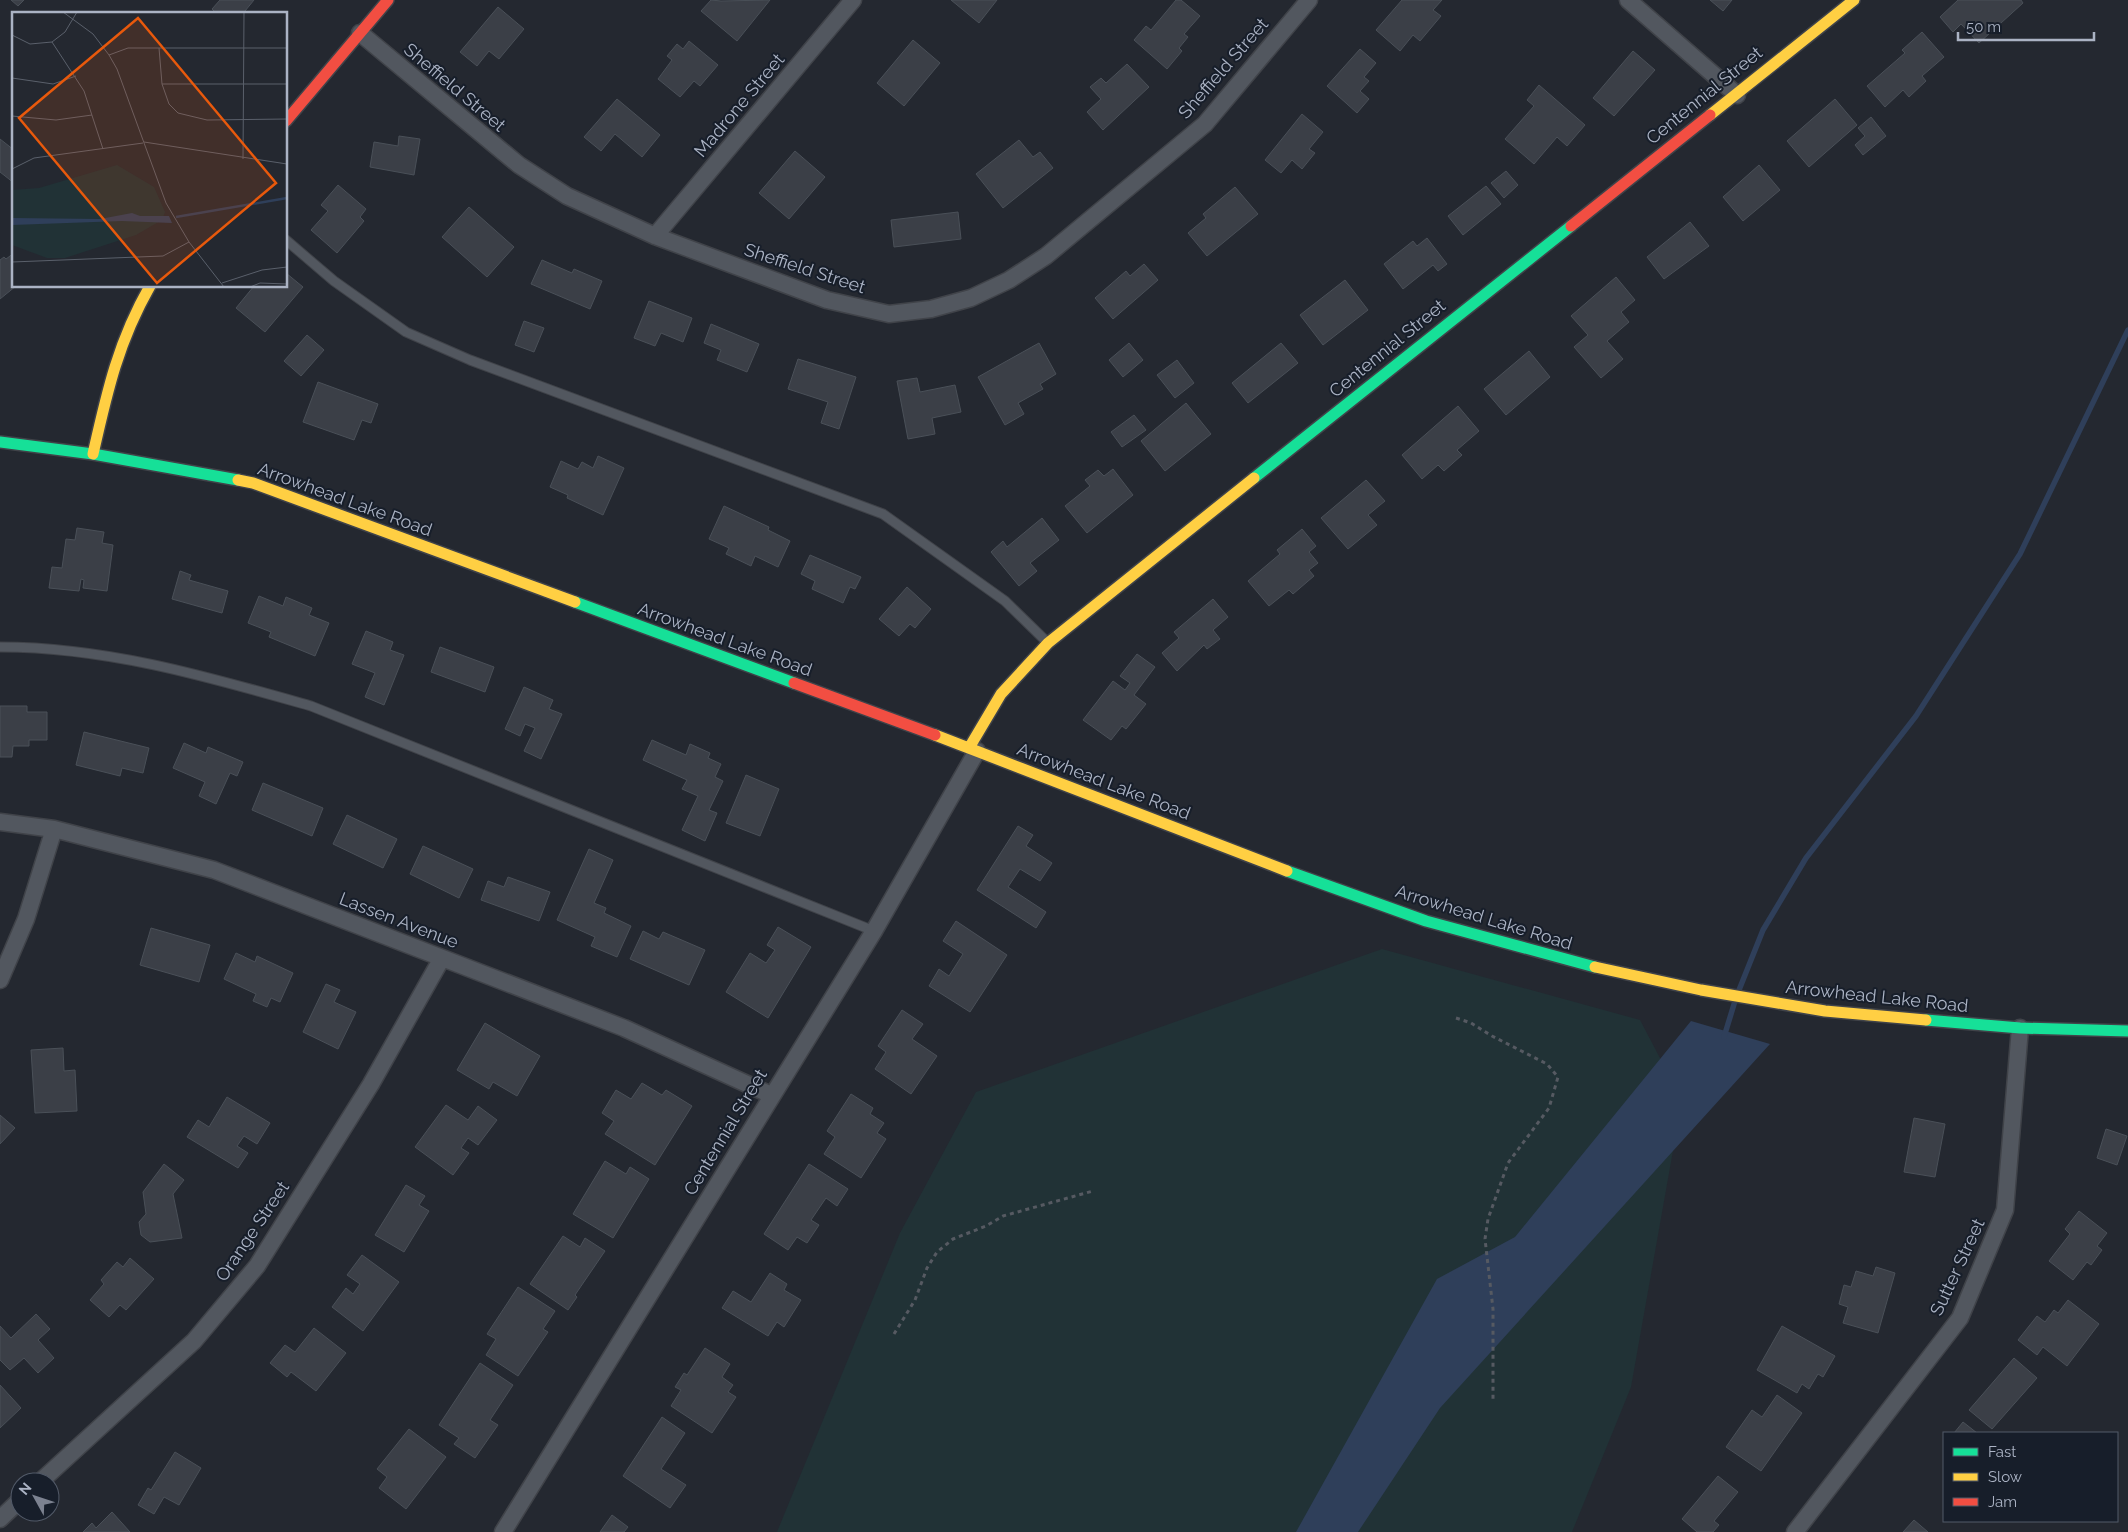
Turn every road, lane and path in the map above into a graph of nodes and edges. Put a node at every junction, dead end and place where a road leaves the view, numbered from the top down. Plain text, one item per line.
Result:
1 (388, 0) edge
2 (853, 0) edge
3 (1309, 0) edge
4 (1628, 0) edge
5 (1854, 0) edge
6 (360, 33) junction
7 (1738, 95) junction
8 (288, 119) edge
9 (655, 236) junction
10 (288, 242) edge
11 (149, 288) edge
12 (0, 442) edge
13 (93, 454) junction
14 (1048, 643) junction
15 (0, 647) edge
16 (973, 749) junction
17 (0, 822) edge
18 (54, 829) junction
19 (874, 931) junction
20 (442, 958) junction
21 (0, 980) edge
22 (1456, 1018) dead end
23 (2020, 1028) junction
24 (2128, 1031) edge
25 (771, 1095) junction
26 (1093, 1191) dead end
27 (894, 1334) dead end
28 (1492, 1401) dead end
29 (51, 1472) edge
30 (10, 1510) edge
31 (0, 1519) edge
32 (503, 1532) edge
33 (1795, 1532) edge

1 - 6 main road
2 - 9 street, Madrone Street
3 - 9 street, Sheffield Street
4 - 7 street
5 - 7 main road, Centennial Street
6 - 8 main road
6 - 9 street, Sheffield Street
7 - 14 main road, Centennial Street
10 - 14 lane
11 - 13 main road
12 - 13 main road, Arrowhead Lake Road
13 - 16 main road, Arrowhead Lake Road
14 - 16 main road, Centennial Street
15 - 19 lane
16 - 19 street, Centennial Street
16 - 23 main road, Arrowhead Lake Road
17 - 18 street, Lassen Avenue
18 - 20 street, Lassen Avenue
18 - 21 street
19 - 25 street, Centennial Street
20 - 25 street, Lassen Avenue
20 - 29 street, Orange Street
22 - 28 path
23 - 24 main road, Arrowhead Lake Road
23 - 33 street, Sutter Street
25 - 32 street, Centennial Street
26 - 27 path
30 - 31 street

